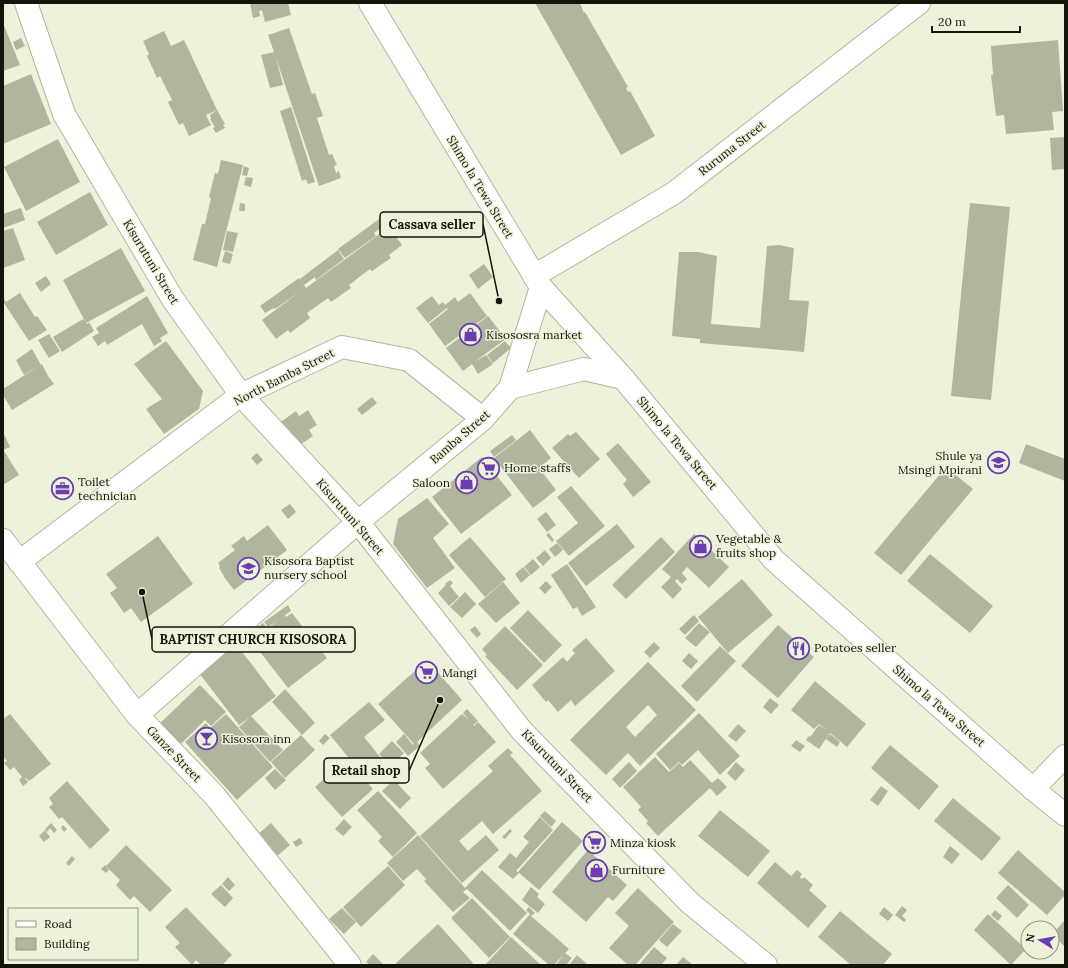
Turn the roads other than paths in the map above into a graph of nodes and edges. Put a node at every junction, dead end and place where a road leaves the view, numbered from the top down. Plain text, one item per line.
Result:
1 (26, 3) edge
2 (370, 3) edge
3 (919, 3) edge
4 (537, 282) junction
5 (623, 378) junction
6 (510, 388) junction
7 (241, 395) junction
8 (483, 419) junction
9 (358, 522) junction
10 (3, 540) edge
11 (19, 562) junction
12 (137, 715) junction
13 (1065, 756) edge
14 (1033, 789) junction
15 (1065, 815) edge
16 (350, 965) edge
17 (766, 965) edge

1 - 7 street, Kisurutuni Street
2 - 4 street, Shimo la Tewa Street
3 - 4 street, Ruruma Street
4 - 5 street, Shimo la Tewa Street
4 - 6 street
5 - 6 street
5 - 14 street, Shimo la Tewa Street
6 - 8 street, Bamba Street
7 - 8 street, North Bamba Street
7 - 9 street, Kisurutuni Street
7 - 11 street, North Bamba Street
8 - 9 street, Bamba Street
9 - 12 street, Bamba Street
9 - 17 street, Kisurutuni Street
10 - 11 street, Ganze Street
11 - 12 street, Ganze Street
12 - 16 street, Ganze Street
13 - 14 street
14 - 15 street, Shimo la Tewa Street

